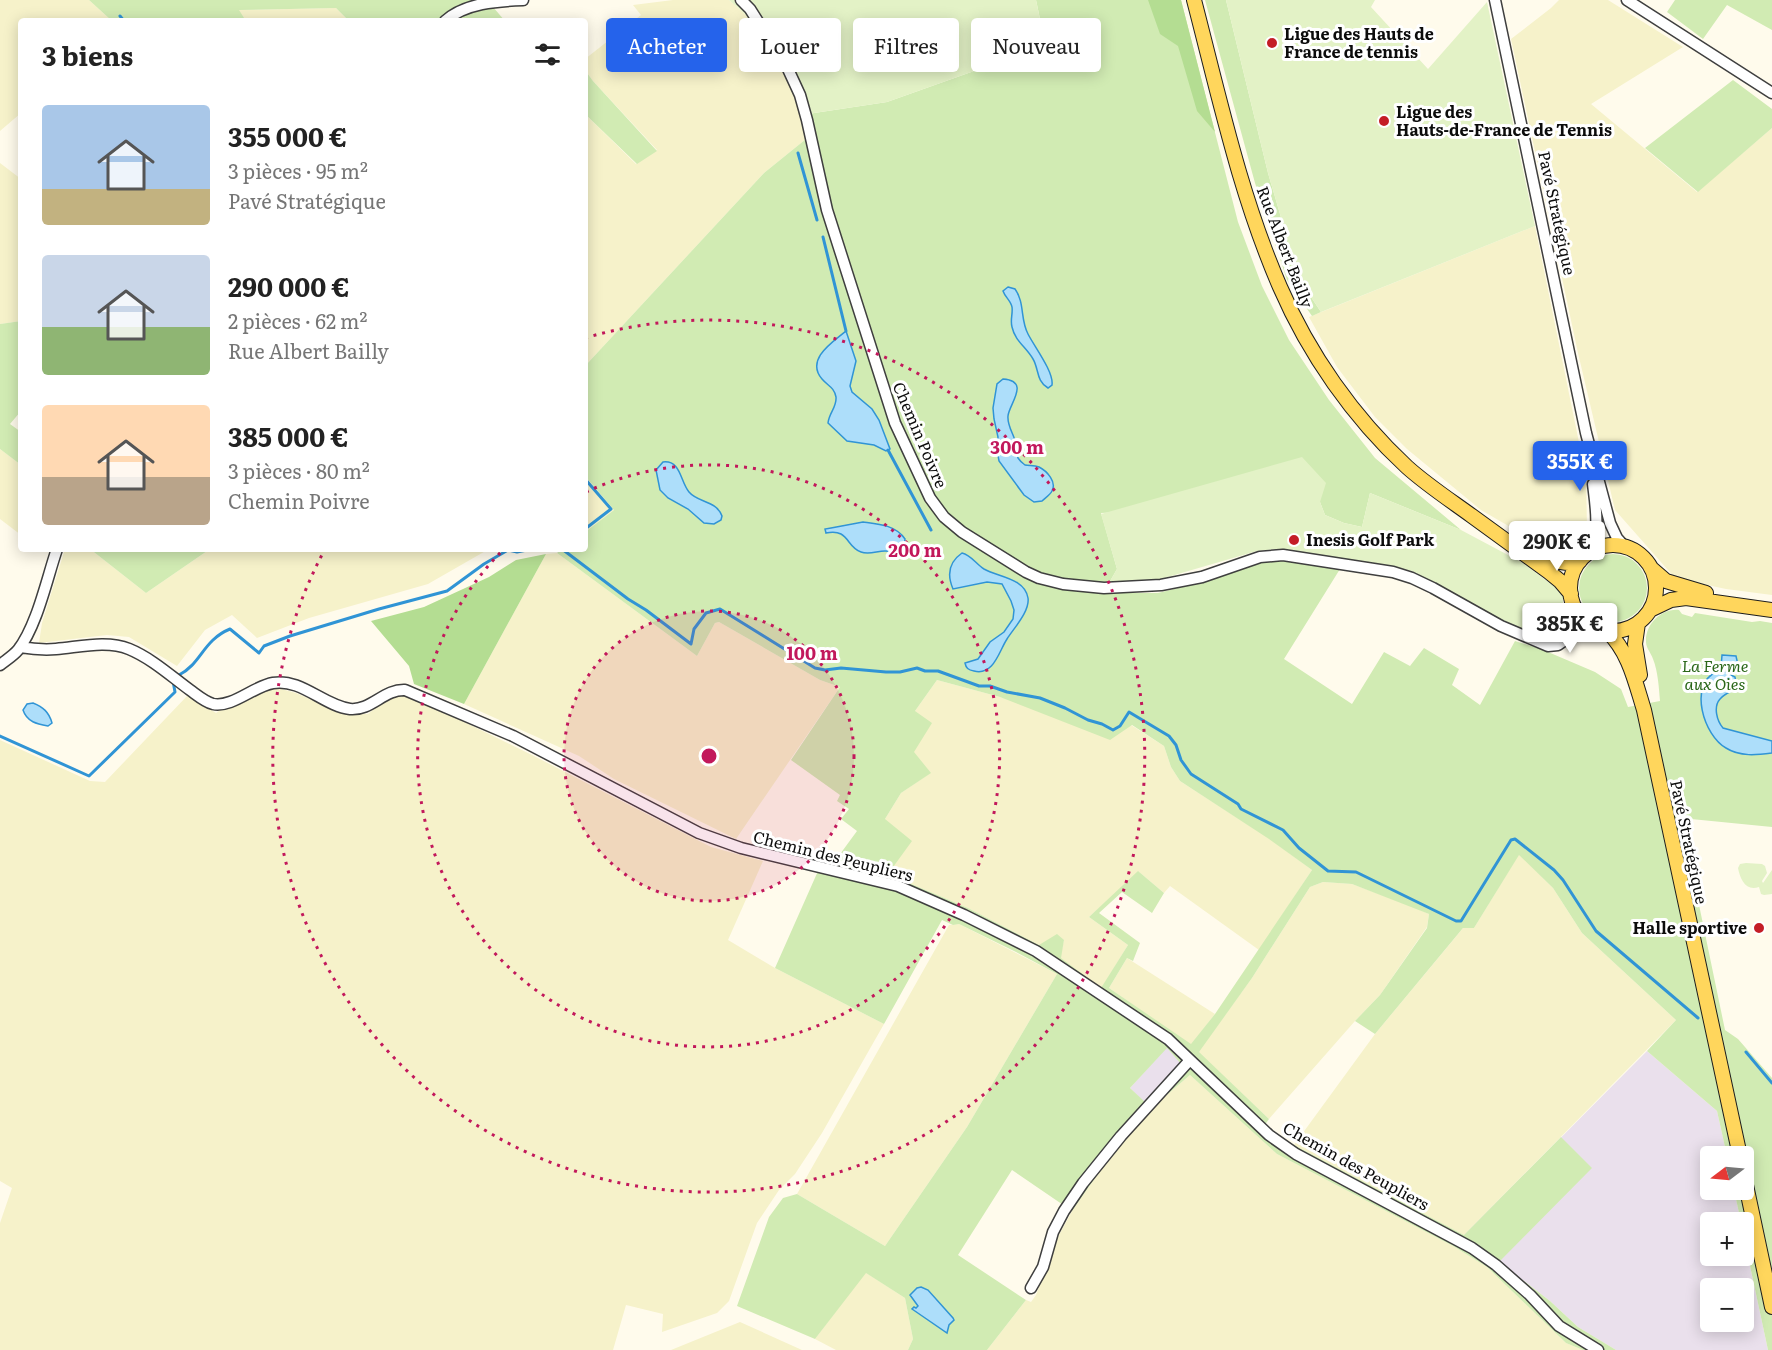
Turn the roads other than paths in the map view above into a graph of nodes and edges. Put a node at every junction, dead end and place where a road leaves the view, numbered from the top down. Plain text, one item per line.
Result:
1 (523, 0) edge
2 (741, 0) edge
3 (1194, 0) edge
4 (1495, 0) edge
5 (1627, 0) edge
6 (449, 18) edge
7 (1772, 93) edge
8 (1587, 433) junction
9 (1470, 515) junction
10 (1625, 547) junction
11 (56, 552) edge
12 (1583, 558) junction
13 (1650, 567) junction
14 (1571, 594) junction
15 (1757, 607) junction
16 (1576, 608) junction
17 (1650, 610) junction
18 (1772, 610) edge
19 (1638, 623) junction
20 (1601, 629) junction
21 (1544, 645) junction
22 (20, 647) junction
23 (0, 665) edge
24 (1644, 710) junction
25 (1190, 1060) junction
26 (1738, 1146) edge
27 (1749, 1200) edge
28 (1031, 1288) dead end
29 (1772, 1307) edge
30 (1598, 1350) edge

1 - 6 street
2 - 21 street, Chemin Poivre
3 - 9 main road, Rue Albert Bailly
4 - 8 street, Pavé Stratégique
5 - 7 street
8 - 10 street, Pavé Stratégique
8 - 12 street, Pavé Stratégique
9 - 12 main road, Rue Albert Bailly
9 - 14 main road, Rue Albert Bailly
10 - 12 main road
10 - 13 main road
11 - 22 street
12 - 14 main road
13 - 15 main road
13 - 17 main road
14 - 16 main road
15 - 17 main road
15 - 18 main road
16 - 20 main road
16 - 21 street
17 - 19 main road
19 - 20 main road
19 - 24 main road, Pavé Stratégique
20 - 21 street
20 - 24 main road, Pavé Stratégique
22 - 23 street
22 - 25 street, Chemin des Peupliers
24 - 26 main road, Pavé Stratégique
25 - 28 street
25 - 30 street, Chemin des Peupliers
27 - 29 main road

